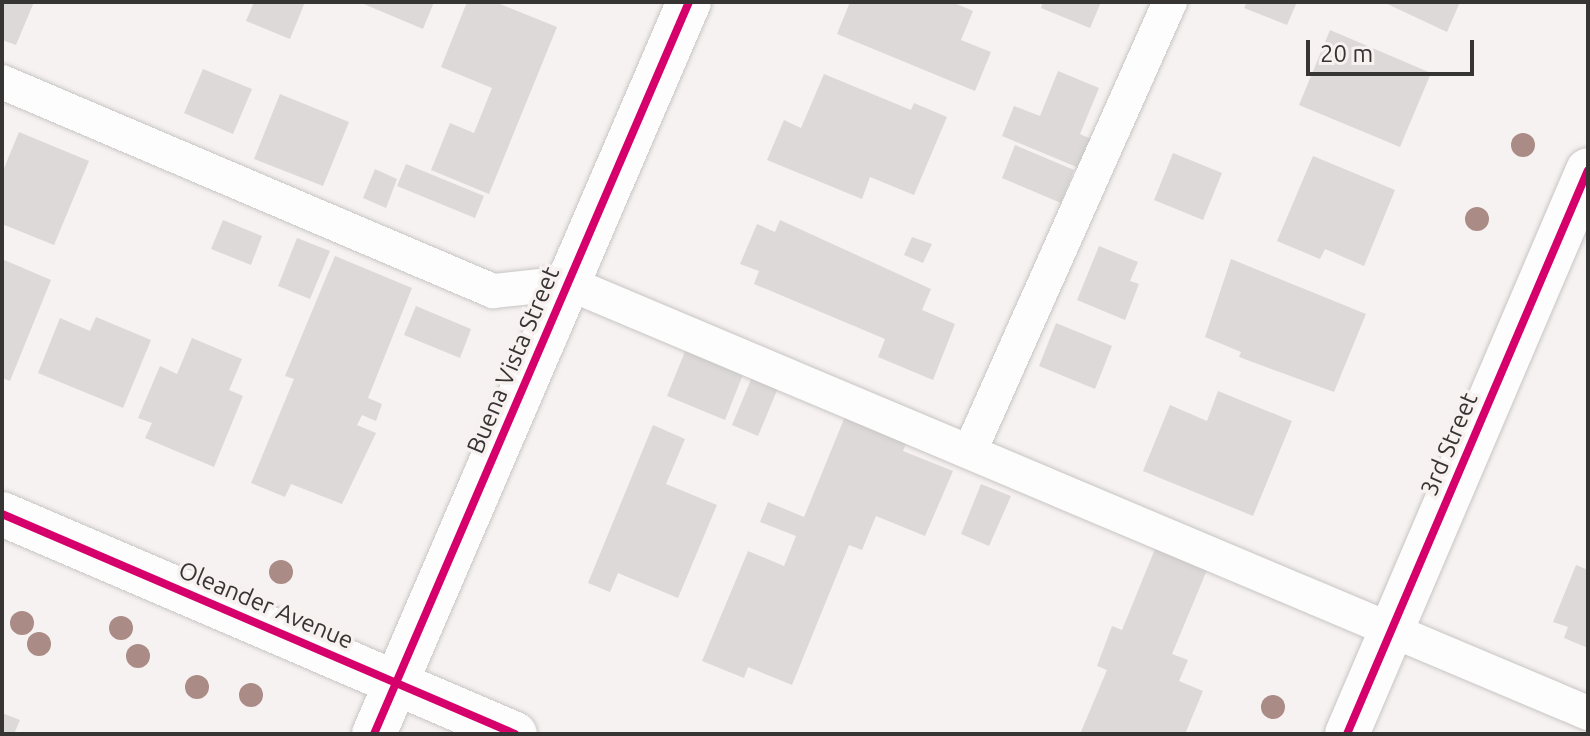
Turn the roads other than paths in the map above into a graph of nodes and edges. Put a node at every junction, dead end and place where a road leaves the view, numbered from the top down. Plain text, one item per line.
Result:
1 (689, 2) edge
2 (1170, 2) edge
3 (2, 82) edge
4 (1588, 170) edge
5 (568, 283) junction
6 (970, 451) junction
7 (2, 514) edge
8 (1392, 628) junction
9 (396, 683) junction
10 (1588, 713) edge
11 (374, 734) edge
12 (515, 734) edge
13 (1347, 734) edge

1 - 5 street, Buena Vista Street
2 - 6 lane
3 - 5 lane
4 - 8 street, 3rd Street
5 - 6 lane
5 - 9 street, Buena Vista Street
6 - 8 lane
7 - 9 street, Oleander Avenue
8 - 10 lane
8 - 13 street, 3rd Street
9 - 11 street, Buena Vista Street
9 - 12 street, Oleander Avenue

